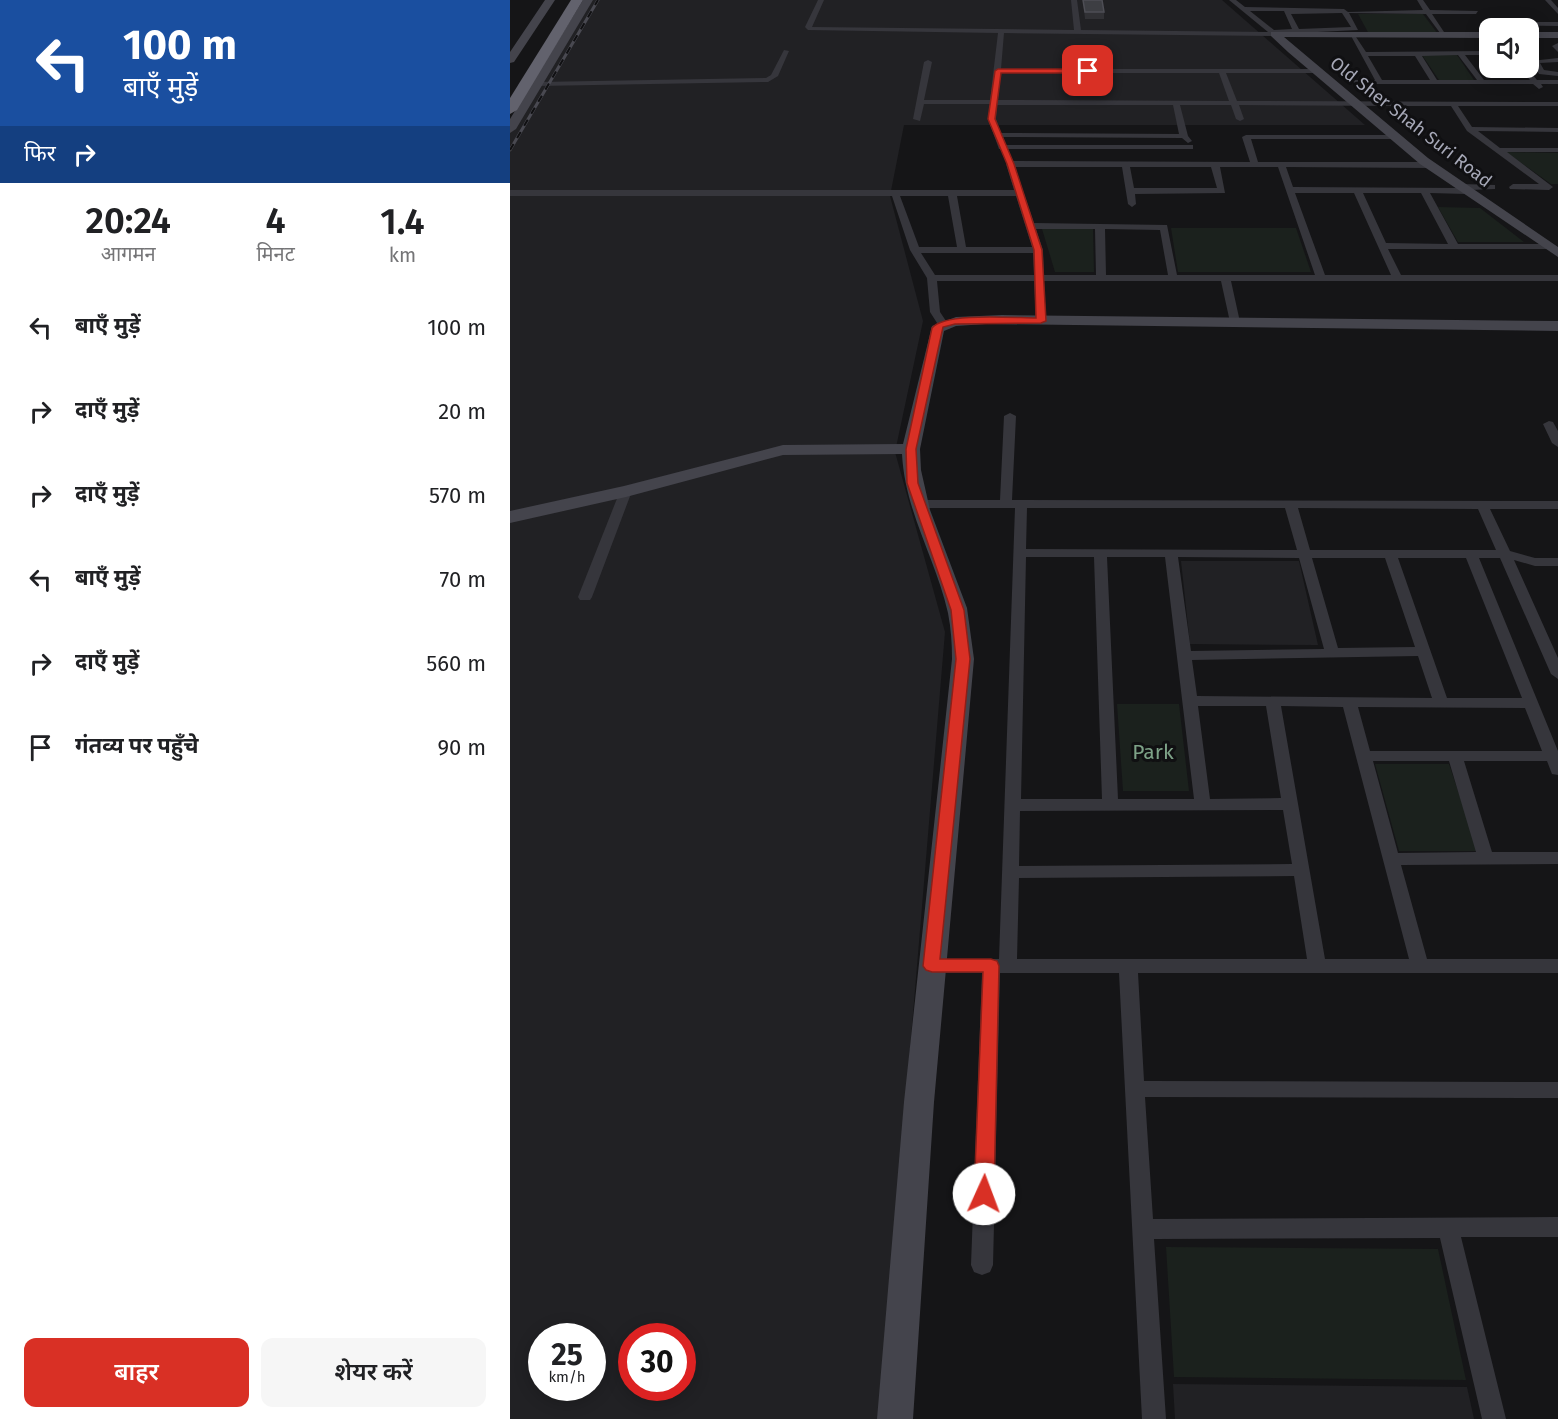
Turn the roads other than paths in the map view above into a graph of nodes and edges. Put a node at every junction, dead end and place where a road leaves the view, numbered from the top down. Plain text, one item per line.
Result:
1 (550, 0) edge
2 (562, 0) edge
3 (577, 0) edge
4 (588, 0) edge
5 (821, 0) edge
6 (1074, 0) edge
7 (1232, 0) edge
8 (1346, 0) edge
9 (1420, 0) edge
10 (1548, 0) edge
11 (1245, 9) junction
12 (1350, 10) junction
13 (1428, 12) junction
14 (1558, 12) edge
15 (1482, 18) edge
16 (1558, 24) edge
17 (1539, 25) edge
18 (1296, 30) junction
19 (1001, 33) junction
20 (1078, 33) junction
21 (1275, 33) junction
22 (1357, 35) junction
23 (1443, 35) junction
24 (1479, 35) edge
25 (1539, 35) edge
26 (1558, 35) edge
27 (1558, 45) edge
28 (1558, 50) edge
29 (786, 51) dead end
30 (1460, 53) junction
31 (1479, 53) edge
32 (1539, 53) edge
33 (1550, 53) dead end
34 (1363, 54) junction
35 (1417, 54) junction
36 (510, 60) edge
37 (1558, 60) edge
38 (927, 62) dead end
39 (998, 71) junction
40 (1222, 71) junction
41 (1316, 71) junction
42 (516, 73) dead end
43 (1558, 74) edge
44 (1532, 78) edge
45 (1354, 82) dead end
46 (1380, 82) junction
47 (1435, 82) junction
48 (1482, 82) junction
49 (1535, 82) junction
50 (1558, 82) edge
51 (538, 84) junction
52 (920, 102) junction
53 (994, 102) junction
54 (1176, 103) junction
55 (1233, 103) junction
56 (1355, 103) junction
57 (1398, 104) junction
58 (1453, 104) junction
59 (1556, 106) edge
60 (510, 111) edge
61 (1404, 117) dead end
62 (1240, 118) dead end
63 (917, 119) dead end
64 (510, 129) edge
65 (1470, 129) junction
66 (1558, 130) edge
67 (998, 135) junction
68 (1184, 136) junction
69 (1396, 137) junction
70 (1002, 147) junction
71 (1190, 147) junction
72 (1498, 150) junction
73 (1558, 150) edge
74 (1010, 164) junction
75 (1126, 165) junction
76 (1191, 165) junction
77 (1215, 165) junction
78 (1255, 165) junction
79 (1281, 165) junction
80 (1430, 165) junction
81 (1492, 187) dead end
82 (1513, 187) dead end
83 (1553, 187) edge
84 (1464, 189) junction
85 (1290, 190) junction
86 (1357, 190) junction
87 (1130, 191) junction
88 (1424, 191) junction
89 (510, 193) edge
90 (895, 193) junction
91 (952, 193) junction
92 (1020, 193) junction
93 (1132, 204) dead end
94 (1030, 226) junction
95 (1100, 226) junction
96 (1383, 246) junction
97 (1455, 247) junction
98 (915, 250) junction
99 (962, 250) junction
100 (1038, 250) junction
101 (1554, 250) edge
102 (1039, 277) junction
103 (1101, 277) junction
104 (932, 278) junction
105 (1173, 278) junction
106 (1225, 278) junction
107 (1321, 278) junction
108 (1397, 278) junction
109 (1558, 278) edge
110 (1041, 321) junction
111 (1235, 322) junction
112 (943, 324) junction
113 (1558, 326) edge
114 (1010, 416) dead end
115 (1548, 424) dead end
116 (1558, 442) edge
117 (911, 449) junction
118 (626, 491) junction
119 (919, 504) junction
120 (1006, 504) junction
121 (1021, 504) junction
122 (1558, 505) edge
123 (1291, 506) junction
124 (1483, 506) junction
125 (510, 517) edge
126 (1020, 554) junction
127 (1100, 554) junction
128 (1171, 554) junction
129 (1304, 554) junction
130 (1390, 554) junction
131 (1471, 554) junction
132 (1504, 554) junction
133 (1558, 562) edge
134 (585, 597) dead end
135 (1423, 651) junction
136 (1332, 653) junction
137 (1184, 656) junction
138 (1558, 674) edge
139 (1190, 701) junction
140 (1273, 702) junction
141 (1349, 702) junction
142 (1441, 703) junction
143 (1531, 704) junction
144 (1364, 756) junction
145 (1455, 756) junction
146 (1555, 763) edge
147 (1290, 804) junction
148 (1012, 805) junction
149 (1110, 805) junction
150 (1203, 805) junction
151 (1558, 858) edge
152 (1486, 859) junction
153 (1392, 860) junction
154 (1301, 870) junction
155 (1010, 872) junction
156 (932, 966) junction
157 (1000, 966) junction
158 (1128, 966) junction
159 (1317, 966) junction
160 (1420, 966) junction
161 (1558, 966) edge
162 (1135, 1089) junction
163 (1558, 1090) edge
164 (1558, 1227) edge
165 (1448, 1228) junction
166 (1143, 1229) junction
167 (982, 1265) dead end
168 (895, 1419) edge
169 (1155, 1419) edge
170 (1494, 1419) edge

1 - 36 street
2 - 42 highway
3 - 60 highway
4 - 51 street
5 - 19 street
6 - 20 street
7 - 11 street
8 - 12 street
9 - 13 street
10 - 14 street
11 - 12 street
11 - 21 street
12 - 13 street
12 - 22 street
13 - 15 street
13 - 23 street
16 - 17 street
18 - 18 street
18 - 21 street
19 - 20 street
19 - 39 street
20 - 21 street
21 - 22 street
21 - 41 street, Old Sher Shah Suri Road
22 - 23 street
22 - 34 street
23 - 24 street
25 - 26 street
27 - 28 street
29 - 51 street
30 - 31 street
30 - 35 street
30 - 48 street
32 - 33 street
34 - 35 street
34 - 46 street
35 - 47 street
37 - 43 street
38 - 52 street
39 - 40 street
39 - 53 street
40 - 41 street
40 - 55 street
41 - 56 street, Old Sher Shah Suri Road
44 - 49 street
45 - 46 street
46 - 47 street
47 - 48 street
48 - 49 street
49 - 50 street
49 - 59 street
51 - 64 street
52 - 53 street
52 - 63 street
53 - 54 street
53 - 67 street
54 - 55 street
54 - 68 street
55 - 56 street
55 - 62 street
56 - 57 street
56 - 69 street, Old Sher Shah Suri Road
57 - 58 street
57 - 61 street
58 - 59 street
58 - 65 street
65 - 66 street
65 - 72 street
67 - 68 street
67 - 70 street
68 - 71 street
69 - 78 street
69 - 80 street, Old Sher Shah Suri Road
70 - 71 street
70 - 74 street
71 - 76 street
72 - 73 street
72 - 83 street
74 - 75 street
74 - 92 street
75 - 76 street
75 - 87 street
76 - 77 street
77 - 78 street
77 - 87 street
78 - 79 street
79 - 80 street
79 - 85 street
80 - 84 street, Old Sher Shah Suri Road
81 - 84 street
82 - 83 street
84 - 88 street
84 - 101 street, Old Sher Shah Suri Road
85 - 86 street
85 - 107 street
86 - 88 street
86 - 96 street
87 - 93 street
88 - 97 street
89 - 90 street
90 - 91 street
90 - 98 street
91 - 92 street
91 - 99 street
92 - 94 street
94 - 95 street
94 - 100 street
95 - 103 street
95 - 105 street
96 - 97 street
96 - 108 street
97 - 101 street
98 - 99 street
98 - 104 street
99 - 100 street
100 - 102 street
102 - 103 street
102 - 104 street
102 - 110 street
103 - 105 street
104 - 112 street
105 - 106 street
106 - 107 street
106 - 111 street
107 - 108 street
108 - 109 street
110 - 111 street
110 - 112 street
111 - 113 street
112 - 117 street
114 - 120 street
115 - 116 street
117 - 118 street
117 - 119 street
118 - 125 street
118 - 134 street
119 - 120 street
119 - 156 street
120 - 121 street
121 - 123 street
121 - 126 street
122 - 124 street
123 - 124 street
123 - 129 street
124 - 132 street
126 - 127 street
126 - 148 street
127 - 128 street
127 - 149 street
128 - 129 street
128 - 137 street
129 - 130 street
129 - 136 street
130 - 131 street
130 - 135 street
131 - 132 street
131 - 143 street
132 - 133 street
132 - 138 street
135 - 136 street
135 - 142 street
136 - 137 street
137 - 139 street
139 - 140 street
139 - 150 street
140 - 141 street
140 - 147 street
141 - 142 street
141 - 144 street
142 - 143 street
143 - 146 street
144 - 145 street
144 - 153 street
145 - 146 street
145 - 152 street
147 - 150 street
147 - 154 street
148 - 149 street
148 - 155 street
149 - 150 street
151 - 152 street
152 - 153 street
153 - 160 street
154 - 155 street
154 - 159 street
155 - 157 street
156 - 157 street
156 - 168 street
157 - 158 street
157 - 167 street
158 - 159 street
158 - 162 street
159 - 160 street
160 - 161 street
162 - 163 street
162 - 166 street
164 - 165 street
165 - 166 street
165 - 170 street
166 - 169 street

